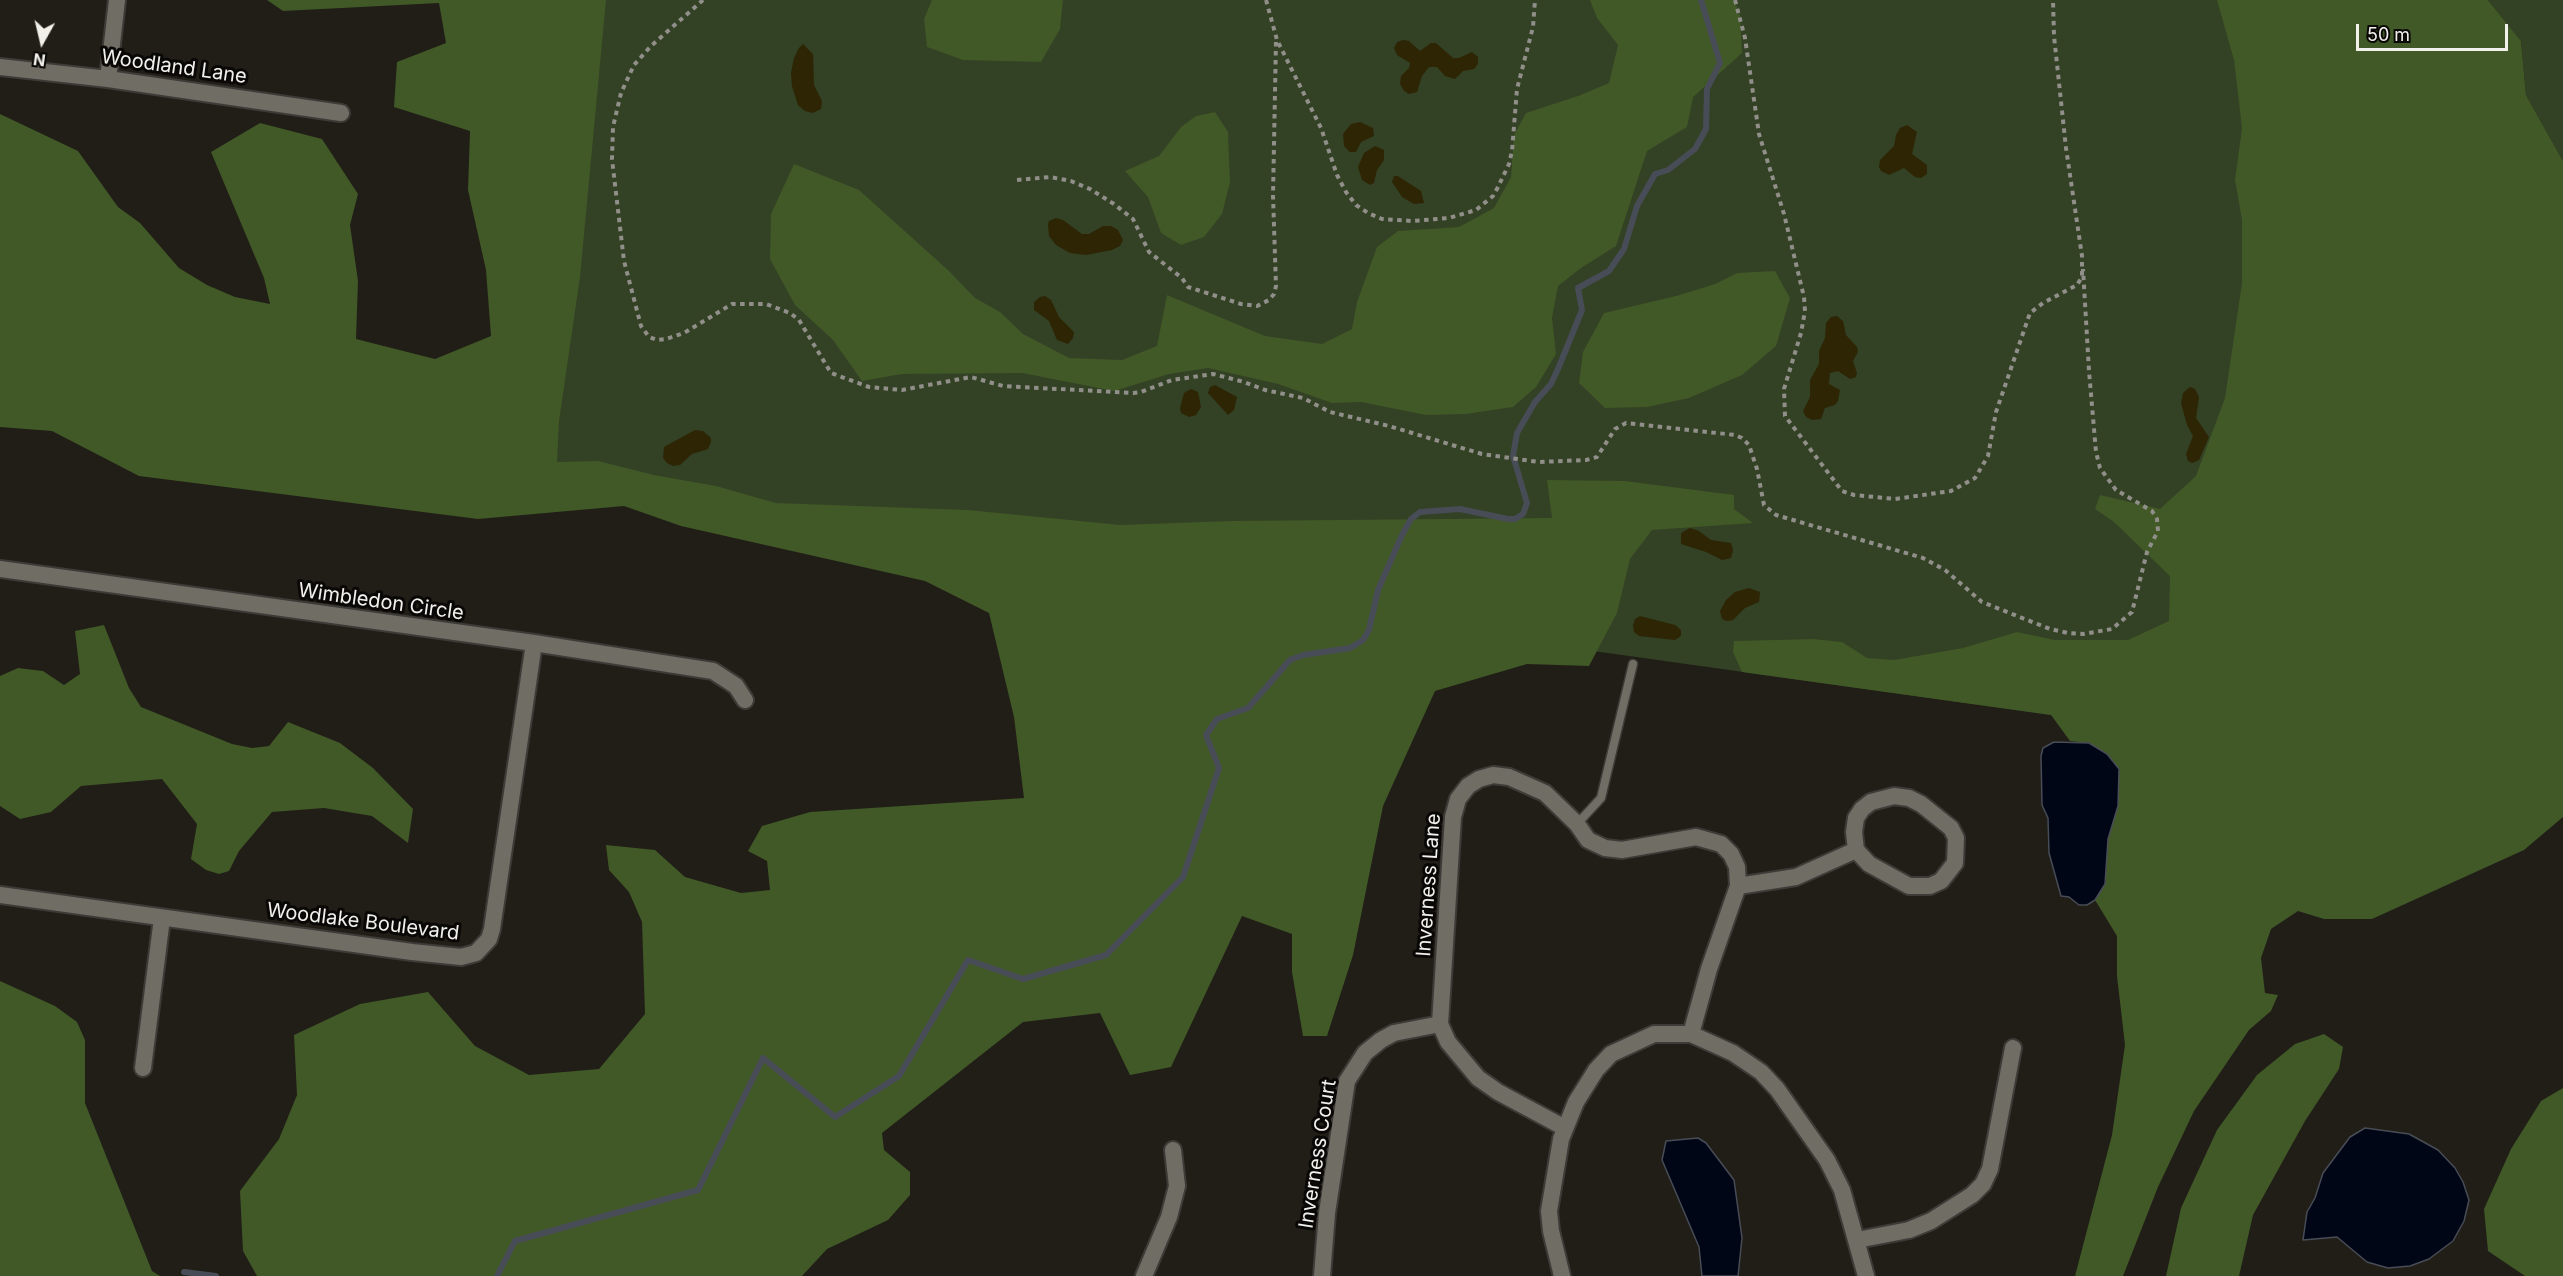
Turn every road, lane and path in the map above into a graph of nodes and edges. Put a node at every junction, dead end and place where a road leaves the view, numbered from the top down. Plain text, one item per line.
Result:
1 (117, 0) edge
2 (703, 0) edge
3 (1266, 0) edge
4 (1535, 0) edge
5 (1735, 0) edge
6 (2053, 0) edge
7 (1276, 37) junction
8 (0, 67) edge
9 (108, 79) junction
10 (341, 113) dead end
11 (1017, 180) dead end
12 (2083, 269) junction
13 (0, 569) edge
14 (534, 643) junction
15 (1633, 664) dead end
16 (745, 700) dead end
17 (1577, 824) junction
18 (1856, 850) junction
19 (1738, 886) junction
20 (0, 895) edge
21 (162, 918) junction
22 (1440, 1024) junction
23 (1690, 1034) junction
24 (2013, 1048) dead end
25 (143, 1068) dead end
26 (1564, 1128) junction
27 (1173, 1150) dead end
28 (1857, 1239) junction
29 (1144, 1276) edge
30 (1322, 1276) edge
31 (1562, 1276) edge
32 (1866, 1276) edge

1 - 9 street
2 - 12 path
3 - 7 path
4 - 7 path
5 - 12 path
6 - 12 path
7 - 11 path
8 - 9 street, Woodland Lane
9 - 10 street, Woodland Lane
13 - 14 street, Wimbledon Circle
14 - 16 street, Wimbledon Circle
14 - 21 street, Woodlake Boulevard
15 - 17 lane
17 - 19 street, Inverness Lane
17 - 22 street, Inverness Lane
18 - 18 street
18 - 19 street
19 - 23 street
20 - 21 street, Woodlake Boulevard
21 - 25 street
22 - 26 street
22 - 30 street, Inverness Court
23 - 26 street
23 - 28 street
24 - 28 street
26 - 31 street
27 - 29 street
28 - 32 street

